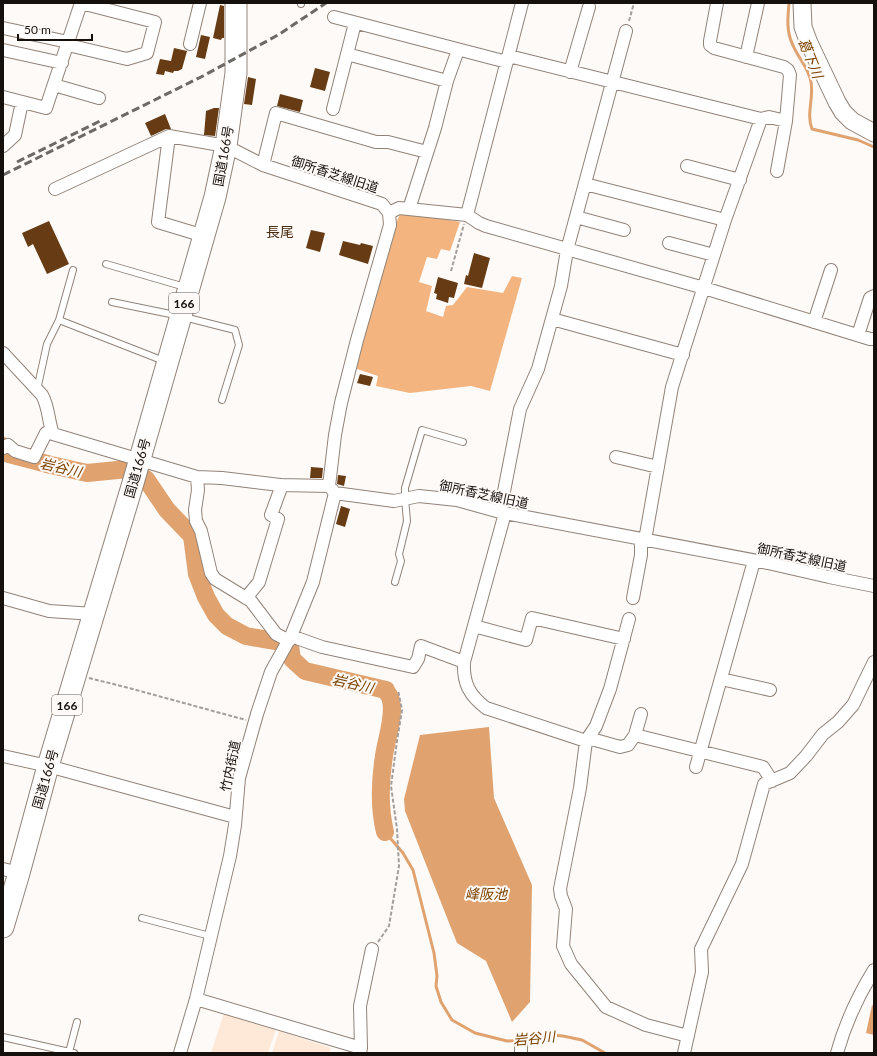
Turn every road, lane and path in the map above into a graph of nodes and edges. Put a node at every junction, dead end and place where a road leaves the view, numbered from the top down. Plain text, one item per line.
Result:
1 (81, 3) edge
2 (200, 3) edge
3 (236, 3) edge
4 (522, 3) edge
5 (634, 3) edge
6 (717, 3) edge
7 (758, 3) edge
8 (802, 3) edge
9 (589, 7) dead end
10 (334, 18) dead end
11 (355, 23) junction
12 (3, 28) edge
13 (626, 31) joint
14 (68, 44) junction
15 (190, 44) dead end
16 (3, 50) edge
17 (458, 50) junction
18 (347, 54) junction
19 (746, 57) junction
20 (508, 59) junction
21 (62, 63) junction
22 (570, 72) junction
23 (447, 81) junction
24 (612, 82) junction
25 (54, 85) junction
26 (3, 96) edge
27 (99, 98) dead end
28 (22, 102) junction
29 (333, 109) dead end
30 (761, 119) junction
31 (786, 121) junction
32 (874, 133) edge
33 (169, 136) junction
34 (3, 146) edge
35 (226, 146) junction
36 (427, 152) junction
37 (263, 165) junction
38 (688, 166) dead end
39 (778, 171) dead end
40 (740, 180) junction
41 (585, 184) junction
42 (55, 189) dead end
43 (409, 209) junction
44 (389, 213) junction
45 (466, 215) junction
46 (576, 217) junction
47 (726, 220) junction
48 (624, 230) dead end
49 (204, 236) junction
50 (669, 243) dead end
51 (567, 250) junction
52 (714, 255) junction
53 (106, 264) dead end
54 (73, 270) dead end
55 (831, 270) dead end
56 (451, 271) dead end
57 (189, 288) junction
58 (704, 288) junction
59 (874, 296) edge
60 (112, 302) dead end
61 (180, 316) junction
62 (552, 319) junction
63 (59, 320) junction
64 (814, 322) junction
65 (858, 336) junction
66 (874, 339) edge
67 (3, 353) edge
68 (683, 355) junction
69 (167, 362) junction
70 (37, 390) junction
71 (222, 400) dead end
72 (52, 431) junction
73 (463, 442) dead end
74 (3, 448) edge
75 (616, 457) dead end
76 (140, 460) junction
77 (658, 467) junction
78 (197, 478) junction
79 (282, 485) junction
80 (332, 490) junction
81 (404, 498) junction
82 (502, 513) junction
83 (643, 540) junction
84 (754, 561) junction
85 (395, 582) dead end
86 (874, 586) edge
87 (3, 598) edge
88 (246, 598) junction
89 (633, 598) dead end
90 (94, 614) junction
91 (629, 619) dead end
92 (474, 626) junction
93 (624, 639) junction
94 (288, 642) junction
95 (464, 662) junction
96 (874, 662) edge
97 (76, 675) junction
98 (721, 679) junction
99 (398, 690) dead end
100 (770, 690) dead end
101 (641, 714) dead end
102 (254, 723) junction
103 (635, 735) junction
104 (587, 739) junction
105 (701, 752) junction
106 (3, 756) edge
107 (48, 766) junction
108 (696, 767) dead end
109 (772, 781) junction
110 (235, 817) junction
111 (11, 871) edge
112 (142, 918) dead end
113 (3, 927) edge
114 (210, 936) junction
115 (372, 949) joint
116 (874, 970) edge
117 (196, 999) junction
118 (77, 1022) dead end
119 (688, 1036) junction
120 (3, 1037) edge
121 (360, 1051) edge
122 (72, 1052) edge
123 (180, 1053) edge
124 (684, 1053) edge
125 (837, 1053) edge

1 - 14 street
1 - 14 street
2 - 15 street
3 - 35 highway, 国道166号 / 166
4 - 20 street
5 - 13 path
6 - 19 street
7 - 19 street
8 - 32 street
9 - 22 street
10 - 11 street
11 - 17 street
11 - 18 street
12 - 14 street
13 - 24 street
14 - 21 street
16 - 21 street
17 - 20 street
17 - 23 street
18 - 23 street
18 - 29 street
19 - 31 street
20 - 22 street
20 - 45 street
21 - 25 street
22 - 24 street
23 - 36 street
24 - 30 street
24 - 41 street
25 - 27 street
25 - 28 street
26 - 28 street
28 - 34 street
30 - 31 street
30 - 40 street
31 - 39 street
33 - 35 street, 御所香芝線旧道
33 - 42 street
33 - 49 street
35 - 37 street, 御所香芝線旧道
35 - 49 highway, 国道166号 / 166
36 - 37 street
36 - 43 street
37 - 44 street, 御所香芝線旧道
38 - 40 street
40 - 47 street
41 - 46 street
41 - 47 street
43 - 44 street
43 - 45 street
44 - 80 street
45 - 51 street
45 - 56 path
46 - 48 street
46 - 51 street
47 - 52 street
49 - 57 highway, 国道166号 / 166
50 - 52 street
51 - 58 street
51 - 62 street
52 - 58 street
53 - 57 lane
54 - 63 lane
55 - 64 street
57 - 61 highway, 国道166号 / 166
58 - 64 street
58 - 68 street
59 - 65 street
60 - 61 lane
61 - 69 highway, 国道166号 / 166
61 - 71 lane
62 - 68 street
62 - 82 street
63 - 69 lane
63 - 70 lane
64 - 65 street
65 - 66 street
67 - 70 street
68 - 77 street
69 - 76 highway, 国道166号 / 166
70 - 72 street
72 - 74 street
72 - 76 street, 御所香芝線旧道
73 - 81 lane
75 - 77 street
76 - 78 street, 御所香芝線旧道
76 - 90 highway, 国道166号 / 166
77 - 83 street
78 - 79 street, 御所香芝線旧道
78 - 88 street
79 - 80 street, 御所香芝線旧道
79 - 88 street
80 - 81 street, 御所香芝線旧道
80 - 94 street, 竹内街道
81 - 82 street, 御所香芝線旧道
81 - 85 lane
82 - 83 street, 御所香芝線旧道
82 - 92 street
83 - 84 street, 御所香芝線旧道
83 - 89 street
84 - 86 street, 御所香芝線旧道
84 - 98 street
87 - 90 street
88 - 94 street
90 - 97 highway, 国道166号 / 166
91 - 93 street
92 - 93 street
92 - 95 street
93 - 104 street
94 - 95 street
94 - 102 street, 竹内街道
95 - 104 street
96 - 109 street
97 - 102 path
97 - 107 highway, 国道166号 / 166
98 - 100 street
98 - 105 street
99 - 115 path
101 - 103 street
102 - 110 street, 竹内街道
103 - 104 street
103 - 105 street
104 - 119 street
105 - 108 street
105 - 109 street
106 - 107 street
107 - 110 street
107 - 111 highway, 国道166号 / 166
109 - 119 street
110 - 114 street, 竹内街道
111 - 113 highway, 国道166号 / 166
112 - 114 lane
114 - 117 street, 竹内街道
115 - 121 street
116 - 125 street
117 - 121 street
117 - 123 street, 竹内街道
118 - 122 lane
119 - 124 street
120 - 122 lane

